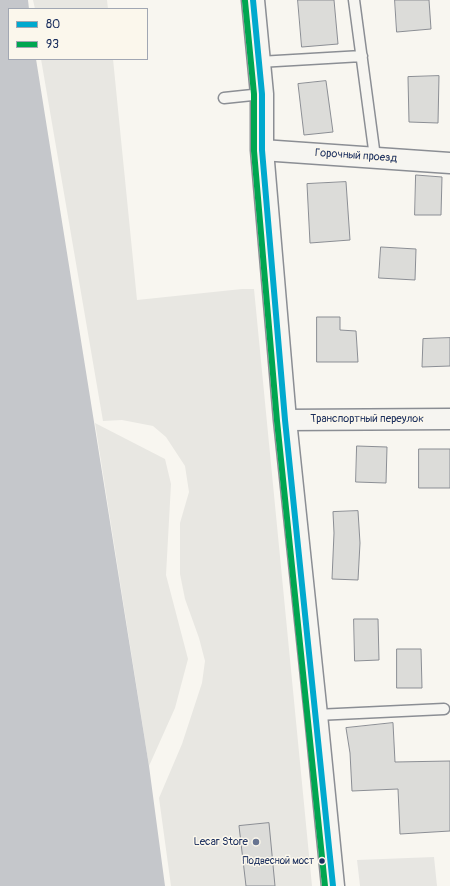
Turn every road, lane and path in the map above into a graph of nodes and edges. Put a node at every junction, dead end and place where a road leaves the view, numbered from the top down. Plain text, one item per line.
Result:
1 (253, 0) edge
2 (354, 0) edge
3 (362, 56) junction
4 (259, 62) junction
5 (262, 94) junction
6 (224, 98) dead end
7 (262, 150) junction
8 (375, 157) junction
9 (450, 163) edge
10 (450, 419) edge
11 (285, 420) junction
12 (444, 709) dead end
13 (316, 715) junction
14 (333, 886) edge

1 - 4 main road
2 - 3 lane
3 - 4 lane
3 - 8 lane
4 - 5 main road
5 - 6 lane
5 - 7 main road
7 - 8 street, Горочный проезд
7 - 11 main road
8 - 9 street, Горочный проезд
10 - 11 street, Транспортный переулок
11 - 13 main road
12 - 13 lane
13 - 14 main road

